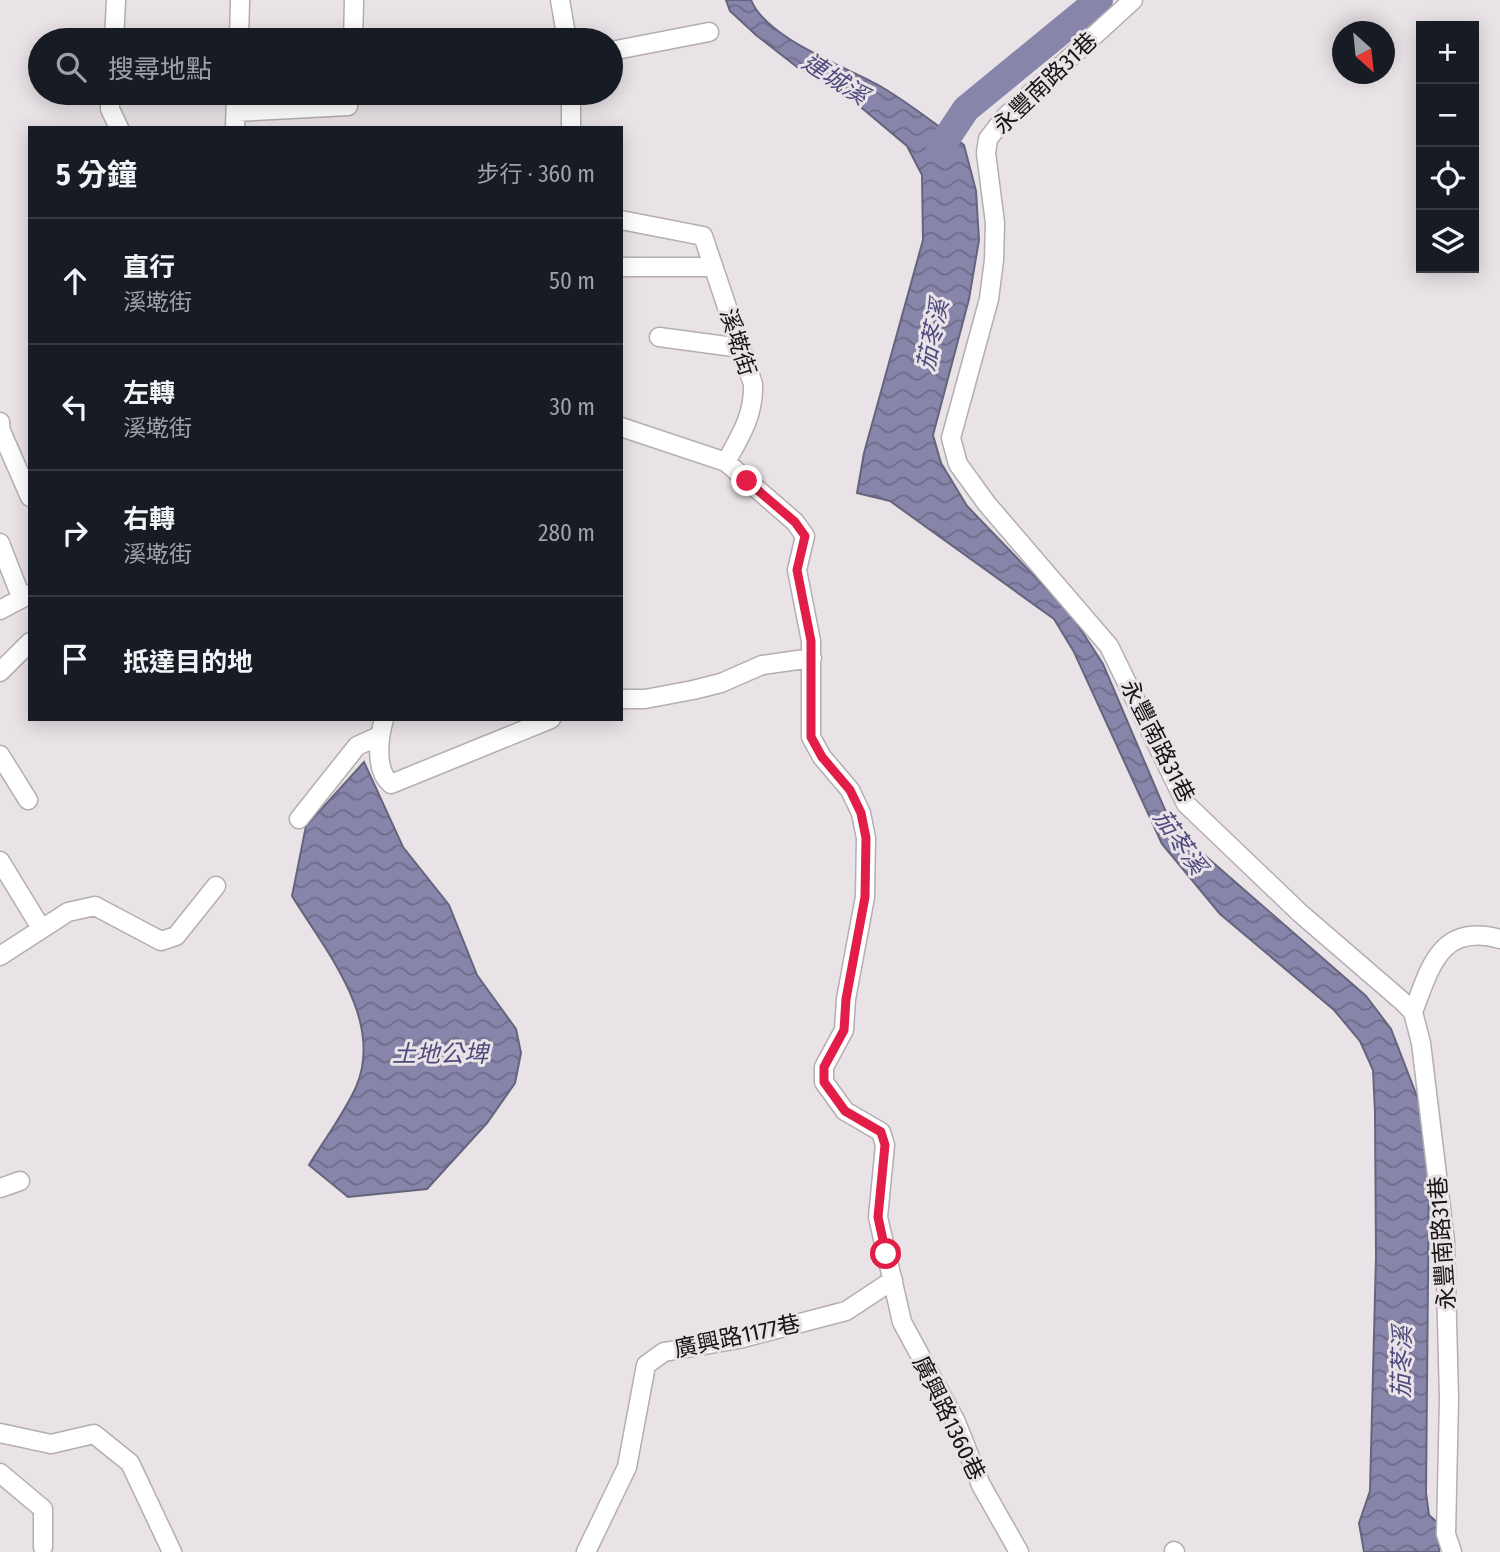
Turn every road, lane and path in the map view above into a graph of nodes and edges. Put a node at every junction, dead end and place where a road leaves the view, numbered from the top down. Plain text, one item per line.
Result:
1 (116, 0) edge
2 (240, 0) edge
3 (355, 0) edge
4 (560, 0) edge
5 (1133, 0) edge
6 (115, 28) edge
7 (239, 28) edge
8 (353, 28) edge
9 (565, 28) edge
10 (709, 32) dead end
11 (623, 49) edge
12 (110, 105) edge
13 (348, 105) edge
14 (571, 105) edge
15 (235, 120) edge
16 (118, 126) edge
17 (571, 126) edge
18 (623, 220) edge
19 (623, 267) edge
20 (713, 267) junction
21 (659, 337) dead end
22 (741, 348) junction
23 (0, 422) edge
24 (623, 428) edge
25 (726, 462) junction
26 (28, 492) edge
27 (0, 543) edge
28 (25, 595) edge
29 (0, 610) edge
30 (28, 644) edge
31 (812, 658) junction
32 (0, 673) edge
33 (623, 699) edge
34 (546, 721) edge
35 (381, 727) edge
36 (0, 755) edge
37 (28, 800) dead end
38 (299, 819) dead end
39 (0, 860) edge
40 (216, 886) dead end
41 (41, 928) junction
42 (1500, 939) edge
43 (0, 956) edge
44 (1413, 1012) junction
45 (20, 1181) dead end
46 (0, 1188) edge
47 (893, 1280) junction
48 (0, 1433) edge
49 (0, 1473) edge
50 (44, 1548) dead end
51 (172, 1552) edge
52 (586, 1552) edge
53 (1019, 1552) edge
54 (1452, 1552) edge

1 - 6 lane
2 - 7 lane
3 - 8 lane
4 - 9 lane
5 - 44 lane, 永豐南路31巷
10 - 11 lane
12 - 16 lane
13 - 15 lane
14 - 17 lane
18 - 20 lane, 溪墘街
19 - 20 lane
20 - 22 lane, 溪墘街
21 - 22 lane
22 - 25 lane, 溪墘街
23 - 26 lane
24 - 25 lane
25 - 31 lane
27 - 28 lane
28 - 29 lane
30 - 32 lane
31 - 33 lane
31 - 47 lane
34 - 35 lane
35 - 38 lane
36 - 37 lane
39 - 41 lane
40 - 41 lane
41 - 43 lane
42 - 44 lane
44 - 54 lane, 永豐南路31巷
45 - 46 lane
47 - 52 lane, 廣興路1177巷
47 - 53 lane, 廣興路1360巷
48 - 51 lane
49 - 50 lane

